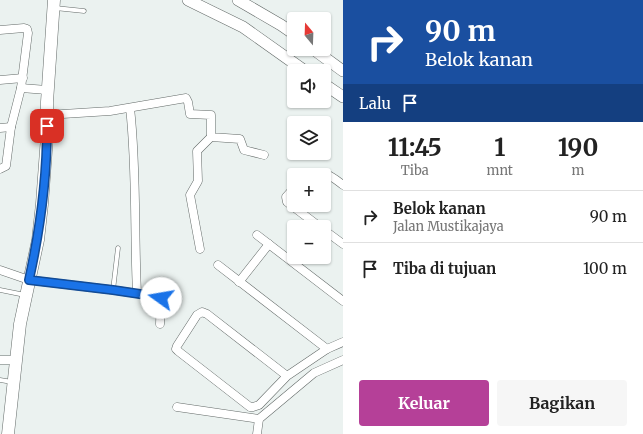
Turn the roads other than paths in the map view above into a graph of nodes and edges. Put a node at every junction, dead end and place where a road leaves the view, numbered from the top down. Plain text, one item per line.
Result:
1 (188, 0) edge
2 (238, 0) edge
3 (53, 4) edge
4 (84, 11) dead end
5 (287, 29) edge
6 (0, 30) edge
7 (323, 56) edge
8 (296, 64) edge
9 (343, 71) edge
10 (22, 78) junction
11 (0, 80) edge
12 (21, 88) junction
13 (331, 89) edge
14 (47, 90) junction
15 (343, 97) edge
16 (130, 108) junction
17 (47, 115) junction
18 (11, 127) junction
19 (0, 128) edge
20 (211, 136) junction
21 (264, 155) dead end
22 (0, 169) edge
23 (331, 176) edge
24 (343, 185) edge
25 (300, 212) edge
26 (311, 220) edge
27 (257, 235) dead end
28 (331, 235) edge
29 (269, 244) junction
30 (343, 244) edge
31 (118, 248) dead end
32 (200, 249) dead end
33 (218, 265) dead end
34 (0, 270) edge
35 (29, 280) junction
36 (239, 282) junction
37 (0, 290) edge
38 (113, 290) junction
39 (137, 293) junction
40 (26, 295) junction
41 (343, 301) edge
42 (160, 324) dead end
43 (343, 342) edge
44 (327, 349) junction
45 (0, 360) edge
46 (16, 360) junction
47 (343, 360) edge
48 (287, 376) junction
49 (0, 380) edge
50 (14, 382) junction
51 (177, 408) dead end
52 (259, 419) junction
53 (8, 434) edge
54 (257, 434) edge

1 - 8 street
2 - 5 street
3 - 4 lane
3 - 14 main road
6 - 10 street
7 - 9 street
10 - 11 street
10 - 12 street
12 - 14 street
12 - 18 street
13 - 15 street
14 - 17 main road
16 - 17 street
16 - 20 street
16 - 39 street
17 - 35 main road
18 - 19 street
18 - 22 street
20 - 21 street
20 - 32 street
23 - 24 street
25 - 26 street
27 - 29 street
28 - 30 street
29 - 36 street
29 - 41 street
31 - 38 lane
33 - 36 street
34 - 35 street
35 - 38 street
35 - 40 main road
36 - 44 street
37 - 40 lane
38 - 39 street
39 - 42 street
40 - 46 main road
43 - 44 street
44 - 48 street
45 - 46 street
46 - 50 main road
47 - 52 street
48 - 48 street
49 - 50 lane
50 - 53 main road
51 - 52 street
52 - 54 street

